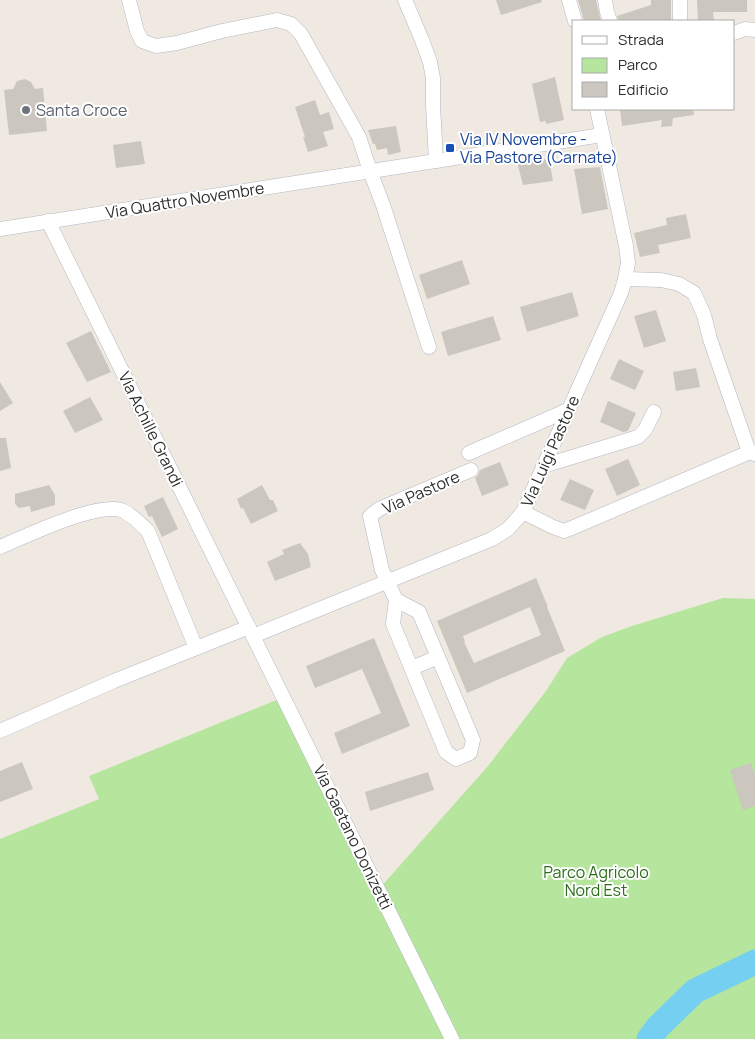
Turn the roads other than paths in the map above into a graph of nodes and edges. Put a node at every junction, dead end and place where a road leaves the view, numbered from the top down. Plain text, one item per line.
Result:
1 (129, 0) edge
2 (405, 0) edge
3 (569, 0) edge
4 (605, 0) edge
5 (680, 0) edge
6 (575, 20) edge
7 (610, 20) edge
8 (680, 20) edge
9 (755, 30) edge
10 (735, 33) edge
11 (597, 110) edge
12 (602, 135) junction
13 (436, 161) junction
14 (370, 171) junction
15 (48, 221) junction
16 (0, 229) edge
17 (625, 279) junction
18 (429, 347) dead end
19 (568, 410) junction
20 (654, 412) dead end
21 (469, 453) dead end
22 (752, 453) edge
23 (543, 466) junction
24 (471, 470) dead end
25 (524, 512) junction
26 (0, 547) edge
27 (387, 582) junction
28 (396, 600) junction
29 (251, 631) junction
30 (196, 648) junction
31 (438, 657) junction
32 (412, 668) junction
33 (0, 731) edge
34 (452, 1039) edge

1 - 14 street
2 - 13 street
3 - 6 street
4 - 7 street
5 - 8 street
9 - 10 street
11 - 12 street, Via Luigi Pastore
12 - 13 street, Via Quattro Novembre
12 - 17 street, Via Luigi Pastore
13 - 14 street, Via Quattro Novembre
14 - 15 street, Via Quattro Novembre
14 - 18 street
15 - 16 street, Via Quattro Novembre
15 - 29 street, Via Achille Grandi
17 - 19 street, Via Luigi Pastore
17 - 22 street
19 - 21 street
19 - 23 street, Via Luigi Pastore
20 - 23 street
22 - 25 street
23 - 25 street, Via Luigi Pastore
24 - 27 street, Via Pastore
25 - 27 street, Via Luigi Pastore
26 - 30 street
27 - 28 street, Via Pastore
27 - 29 street, Via Luigi Pastore
28 - 31 street
28 - 32 street
29 - 30 street
29 - 34 street, Via Gaetano Donizetti
30 - 33 street
31 - 32 street
31 - 32 street

